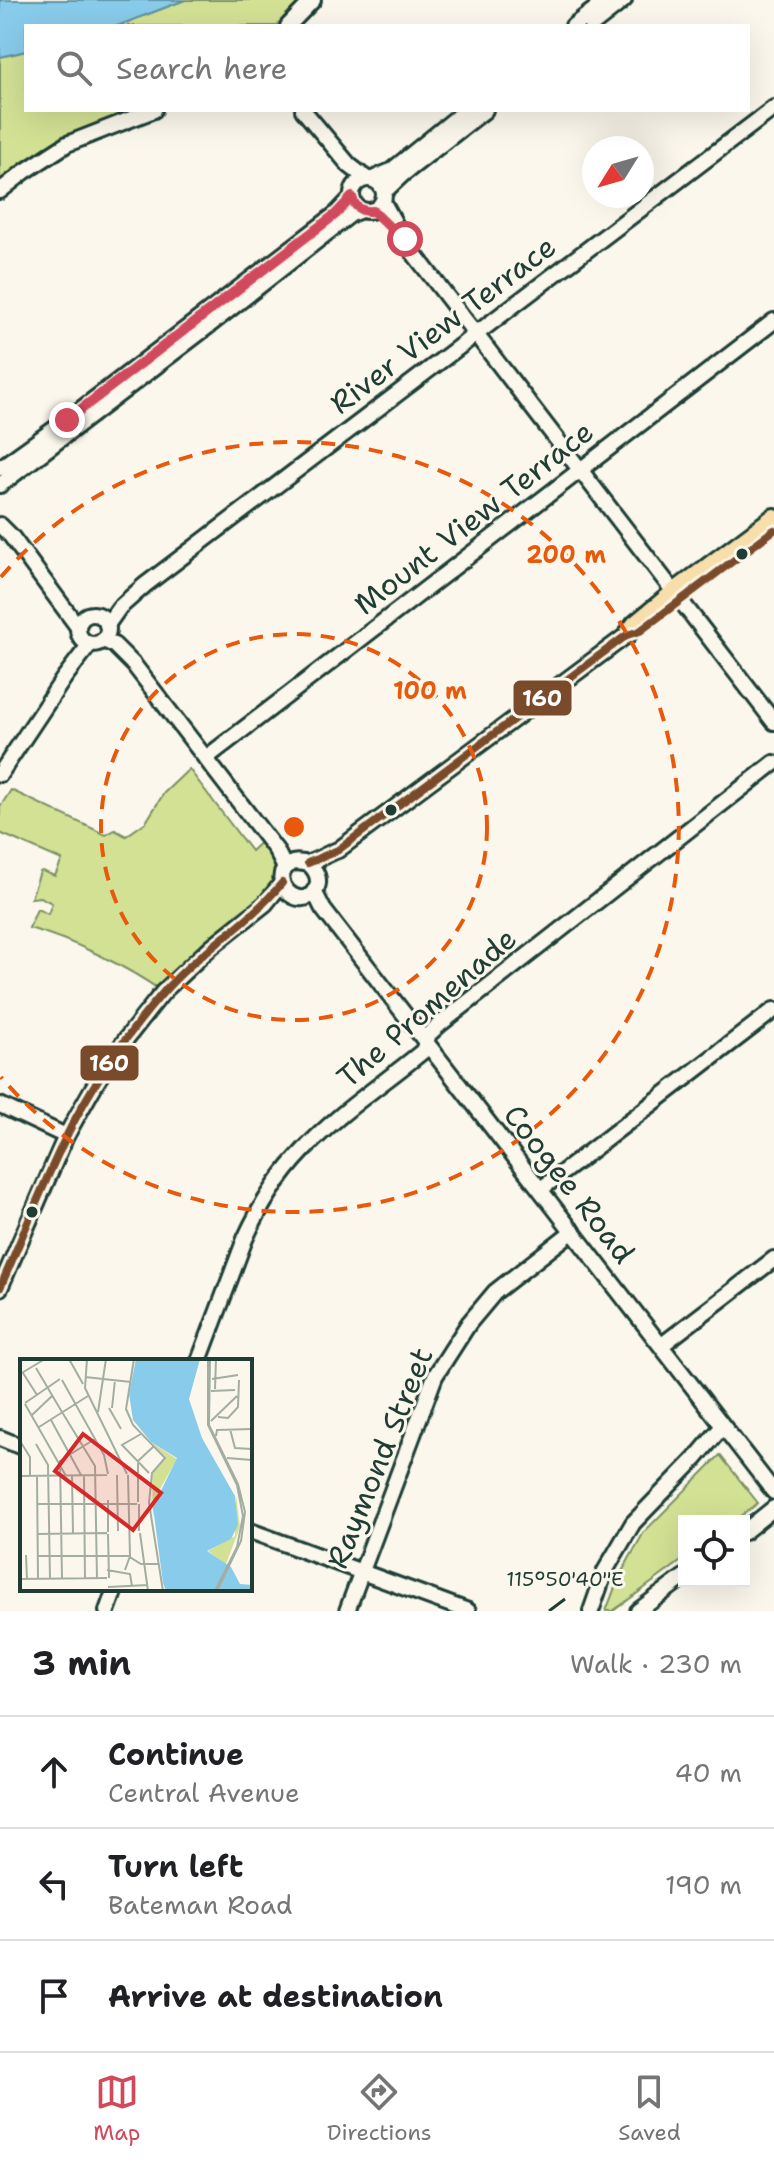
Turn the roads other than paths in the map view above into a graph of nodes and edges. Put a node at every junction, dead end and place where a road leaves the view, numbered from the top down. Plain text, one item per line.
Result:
1 (313, 0) edge
2 (607, 0) edge
3 (624, 0) edge
4 (286, 24) edge
5 (576, 24) edge
6 (594, 24) edge
7 (774, 108) edge
8 (149, 112) edge
9 (305, 112) edge
10 (464, 112) edge
11 (482, 112) edge
12 (0, 191) edge
13 (368, 195) junction
14 (774, 321) edge
15 (475, 334) junction
16 (0, 468) edge
17 (579, 469) junction
18 (0, 485) edge
19 (0, 513) edge
20 (774, 517) edge
21 (5, 530) edge
22 (774, 530) edge
23 (677, 596) junction
24 (93, 629) junction
25 (627, 635) joint
26 (774, 722) edge
27 (206, 758) junction
28 (774, 763) edge
29 (0, 774) edge
30 (338, 850) junction
31 (292, 874) junction
32 (313, 888) junction
33 (774, 1010) edge
34 (426, 1043) junction
35 (0, 1105) edge
36 (66, 1136) junction
37 (541, 1189) junction
38 (573, 1231) junction
39 (774, 1259) edge
40 (0, 1288) edge
41 (662, 1345) junction
42 (200, 1359) edge
43 (722, 1427) junction
44 (0, 1438) edge
45 (20, 1446) edge
46 (774, 1492) edge
47 (774, 1508) edge
48 (750, 1527) edge
49 (252, 1532) edge
50 (362, 1571) junction
51 (678, 1581) edge
52 (114, 1591) edge
53 (107, 1611) edge
54 (347, 1611) edge
55 (468, 1611) edge
56 (591, 1611) edge
57 (638, 1611) edge

1 - 4 street
2 - 5 street
3 - 6 street
7 - 15 street, River View Terrace
8 - 12 street
9 - 13 street
10 - 13 street
11 - 13 street
13 - 15 street
13 - 16 street
13 - 18 street
14 - 17 street, Mount View Terrace
15 - 17 street
15 - 24 street, River View Terrace
17 - 23 street
17 - 27 street, Mount View Terrace
19 - 21 street
20 - 23 main road
21 - 24 street
22 - 23 main road
23 - 25 main road
23 - 26 street
24 - 27 street
24 - 29 street
25 - 30 street
27 - 31 street
28 - 34 street, The Promenade
30 - 31 street
30 - 32 street
31 - 32 street
31 - 32 street, Coogee Road
31 - 36 street
32 - 34 street, Coogee Road
33 - 37 street
34 - 37 street, Coogee Road
34 - 42 street, The Promenade
35 - 36 street
36 - 40 street
37 - 38 street, Coogee Road
38 - 41 street, Coogee Road
38 - 50 street, Raymond Street
39 - 41 street
41 - 43 street, Coogee Road
43 - 46 street, Coogee Road
43 - 56 street
44 - 45 street
47 - 48 street
49 - 50 street
50 - 54 street, Raymond Street
50 - 55 street
51 - 57 street
52 - 53 street

